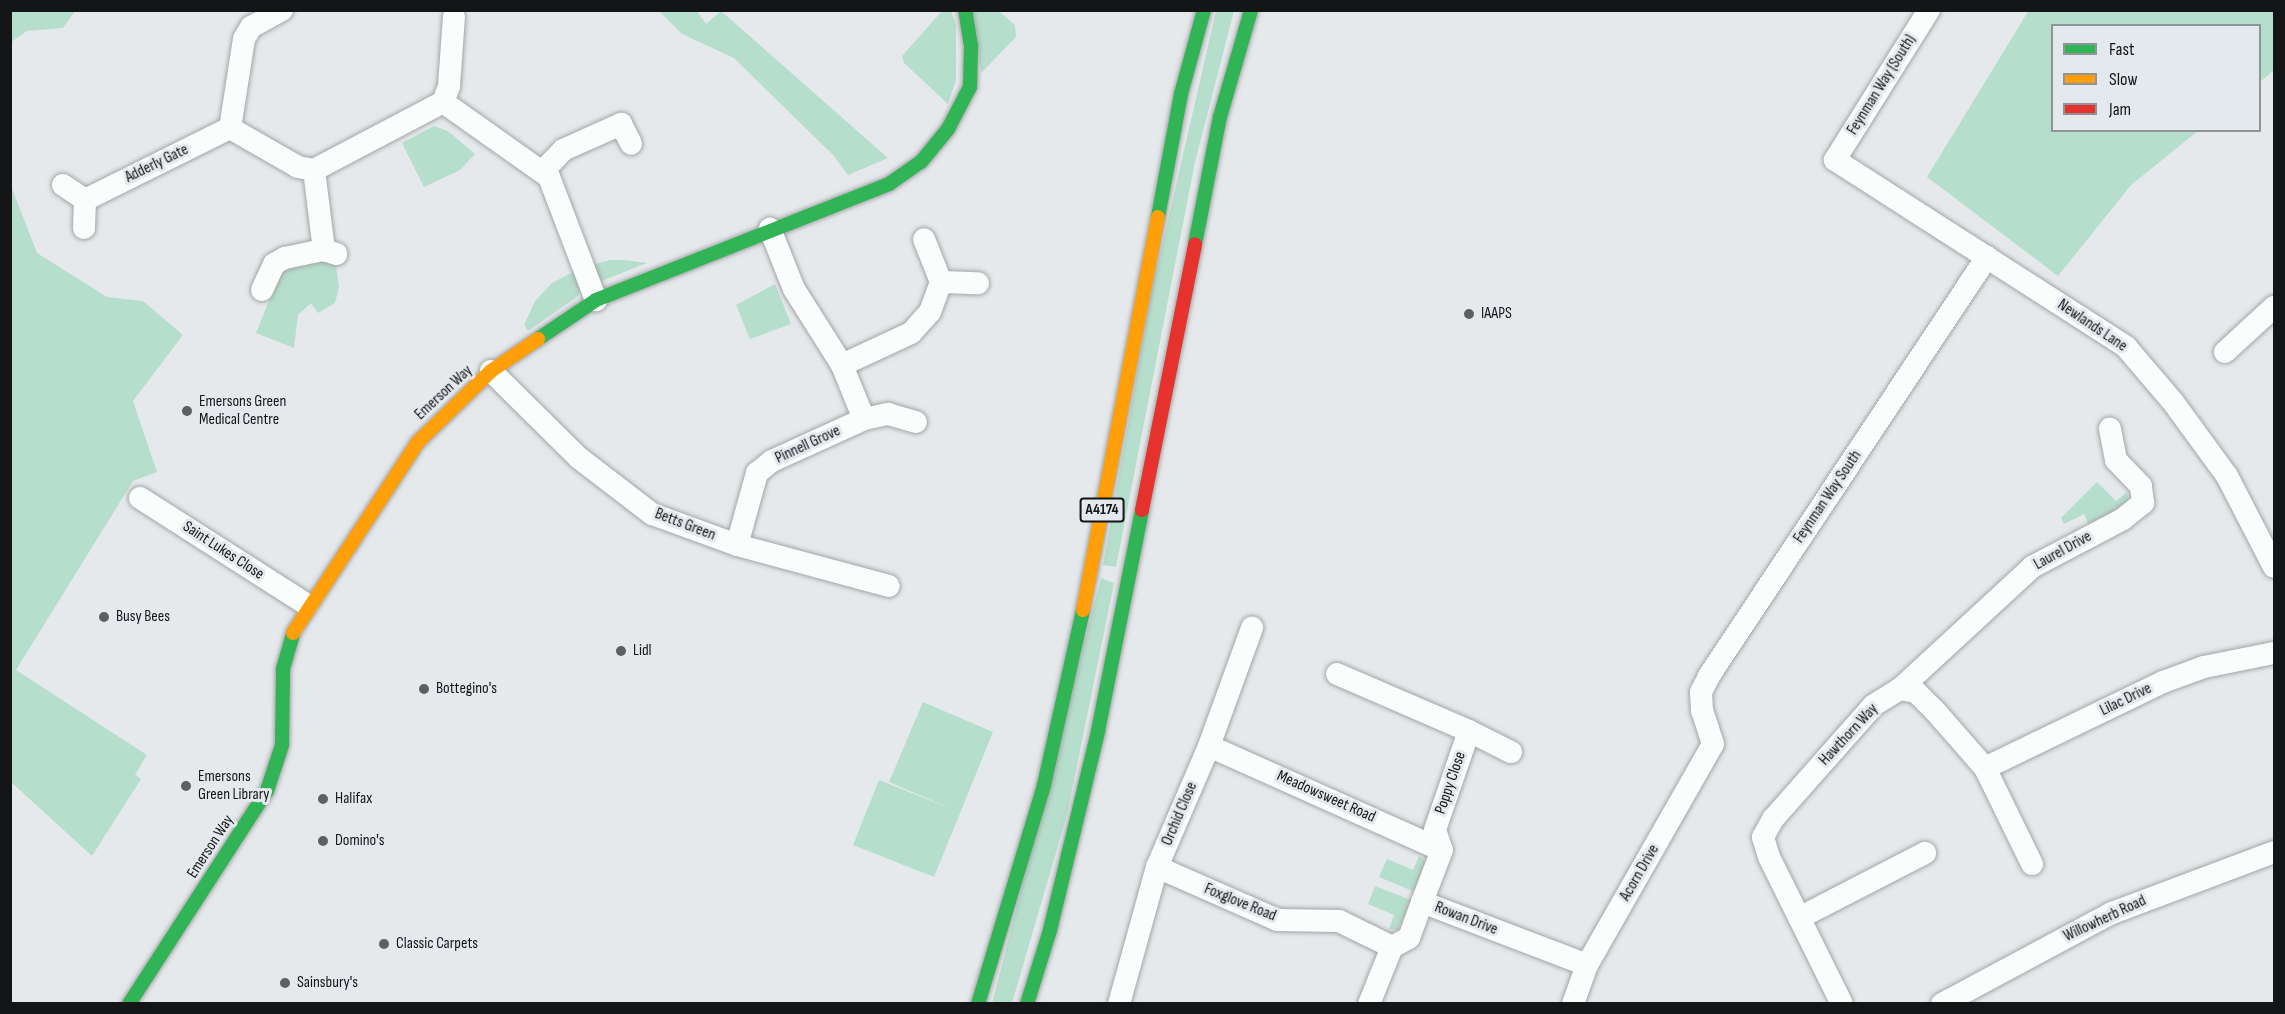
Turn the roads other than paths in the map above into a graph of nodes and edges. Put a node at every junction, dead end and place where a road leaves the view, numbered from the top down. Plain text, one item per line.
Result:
1 (282, 10) edge
2 (965, 10) edge
3 (1204, 10) edge
4 (1251, 10) edge
5 (1929, 10) edge
6 (455, 13) edge
7 (443, 102) junction
8 (230, 128) junction
9 (631, 144) dead end
10 (1841, 164) joint
11 (314, 170) junction
12 (543, 171) junction
13 (63, 184) dead end
14 (85, 200) junction
15 (84, 228) dead end
16 (770, 229) junction
17 (924, 238) dead end
18 (1987, 257) junction
19 (941, 282) junction
20 (978, 283) dead end
21 (262, 290) dead end
22 (596, 300) junction
23 (2274, 307) edge
24 (2225, 352) dead end
25 (842, 365) junction
26 (492, 371) junction
27 (864, 418) junction
28 (916, 422) dead end
29 (2110, 429) dead end
30 (140, 498) dead end
31 (737, 545) junction
32 (2274, 567) edge
33 (890, 586) dead end
34 (307, 605) junction
35 (1252, 628) dead end
36 (2274, 653) edge
37 (1337, 674) dead end
38 (1900, 688) junction
39 (1469, 731) junction
40 (1713, 744) joint
41 (1209, 746) junction
42 (1511, 752) dead end
43 (1985, 768) junction
44 (1442, 850) junction
45 (2274, 852) edge
46 (1925, 853) dead end
47 (2032, 864) dead end
48 (1157, 867) junction
49 (1422, 902) junction
50 (1799, 918) junction
51 (1392, 947) junction
52 (1587, 965) junction
53 (129, 1004) edge
54 (978, 1004) edge
55 (1027, 1004) edge
56 (1119, 1004) edge
57 (1369, 1004) edge
58 (1573, 1004) edge
59 (1842, 1004) edge
60 (1942, 1004) edge

1 - 8 street
2 - 16 main road, Emerson Way
3 - 54 main road, A4174
4 - 55 main road, A4174
5 - 10 street, Feynman Way (South)
6 - 7 street
7 - 11 street
7 - 12 street
8 - 11 street
8 - 14 street, Adderly Gate
9 - 12 street
10 - 18 street, Newlands Lane
11 - 21 street
12 - 22 street
13 - 14 street
14 - 15 street
16 - 22 main road, Emerson Way
16 - 25 street
17 - 19 street
18 - 32 street, Newlands Lane
18 - 40 street, Feynman Way South
19 - 20 street
19 - 25 street
22 - 26 main road, Emerson Way
23 - 24 street
25 - 27 street
26 - 31 street, Betts Green
26 - 34 main road, Emerson Way
27 - 28 street, Pinnell Grove
27 - 31 street, Pinnell Grove
29 - 38 street, Laurel Drive
30 - 34 street, Saint Lukes Close
31 - 33 street, Betts Green
34 - 53 main road, Emerson Way
35 - 41 street, Orchid Close
36 - 43 street, Lilac Drive
37 - 39 street, Poppy Close
38 - 43 street
38 - 50 street, Hawthorn Way
39 - 42 street, Poppy Close
39 - 44 street, Poppy Close
40 - 52 street, Acorn Drive
41 - 44 street, Meadowsweet Road
41 - 48 street, Orchid Close
43 - 47 street
44 - 49 street, Poppy Close
45 - 60 street, Willowherb Road
46 - 50 street
48 - 51 street, Foxglove Road
48 - 56 street, Orchid Close
49 - 51 street, Rowan Drive
49 - 52 street, Rowan Drive
50 - 59 street, Hawthorn Way
51 - 57 street, Rowan Drive
52 - 58 street, Acorn Drive

